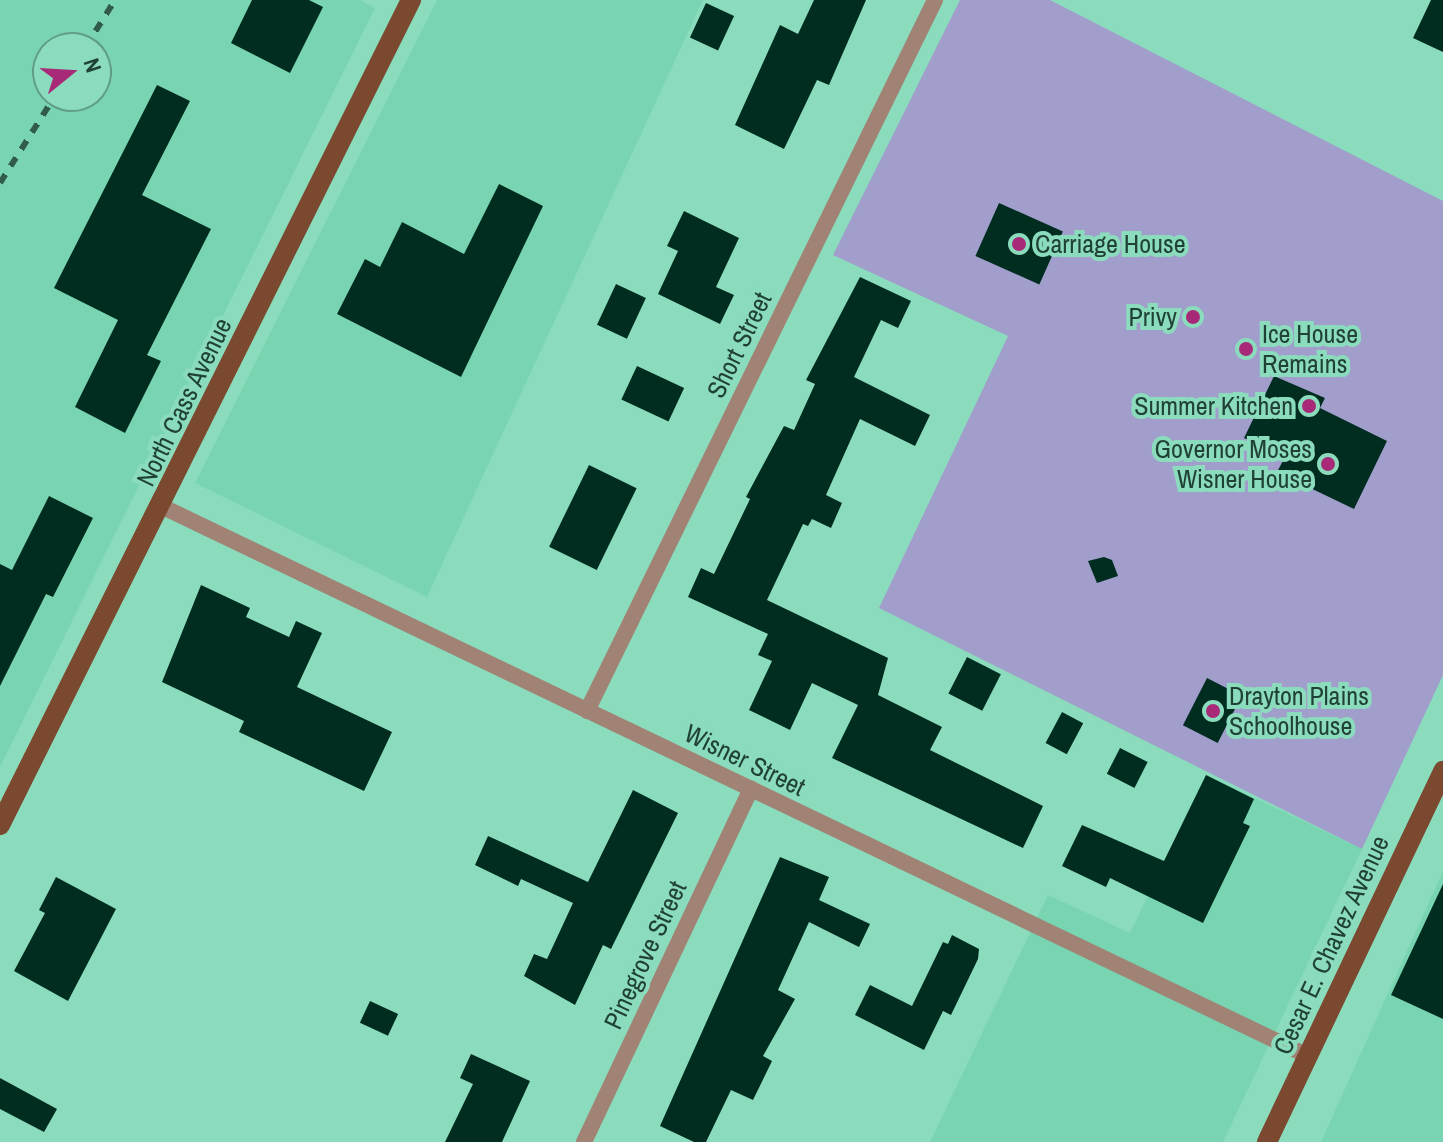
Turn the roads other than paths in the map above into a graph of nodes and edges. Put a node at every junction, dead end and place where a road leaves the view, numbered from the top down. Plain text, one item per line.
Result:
1 (411, 0) edge
2 (935, 0) edge
3 (161, 506) junction
4 (587, 711) junction
5 (1440, 785) edge
6 (751, 789) junction
7 (0, 825) edge
8 (1308, 1056) junction
9 (584, 1142) edge
10 (1267, 1142) edge

1 - 3 main road, North Cass Avenue
2 - 4 street, Short Street
3 - 4 street, Wisner Street
3 - 7 main road, North Cass Avenue
4 - 6 street, Wisner Street
5 - 8 main road, Cesar E. Chavez Avenue
6 - 8 street, Wisner Street
6 - 9 street, Pinegrove Street
8 - 10 main road, Cesar E. Chavez Avenue

